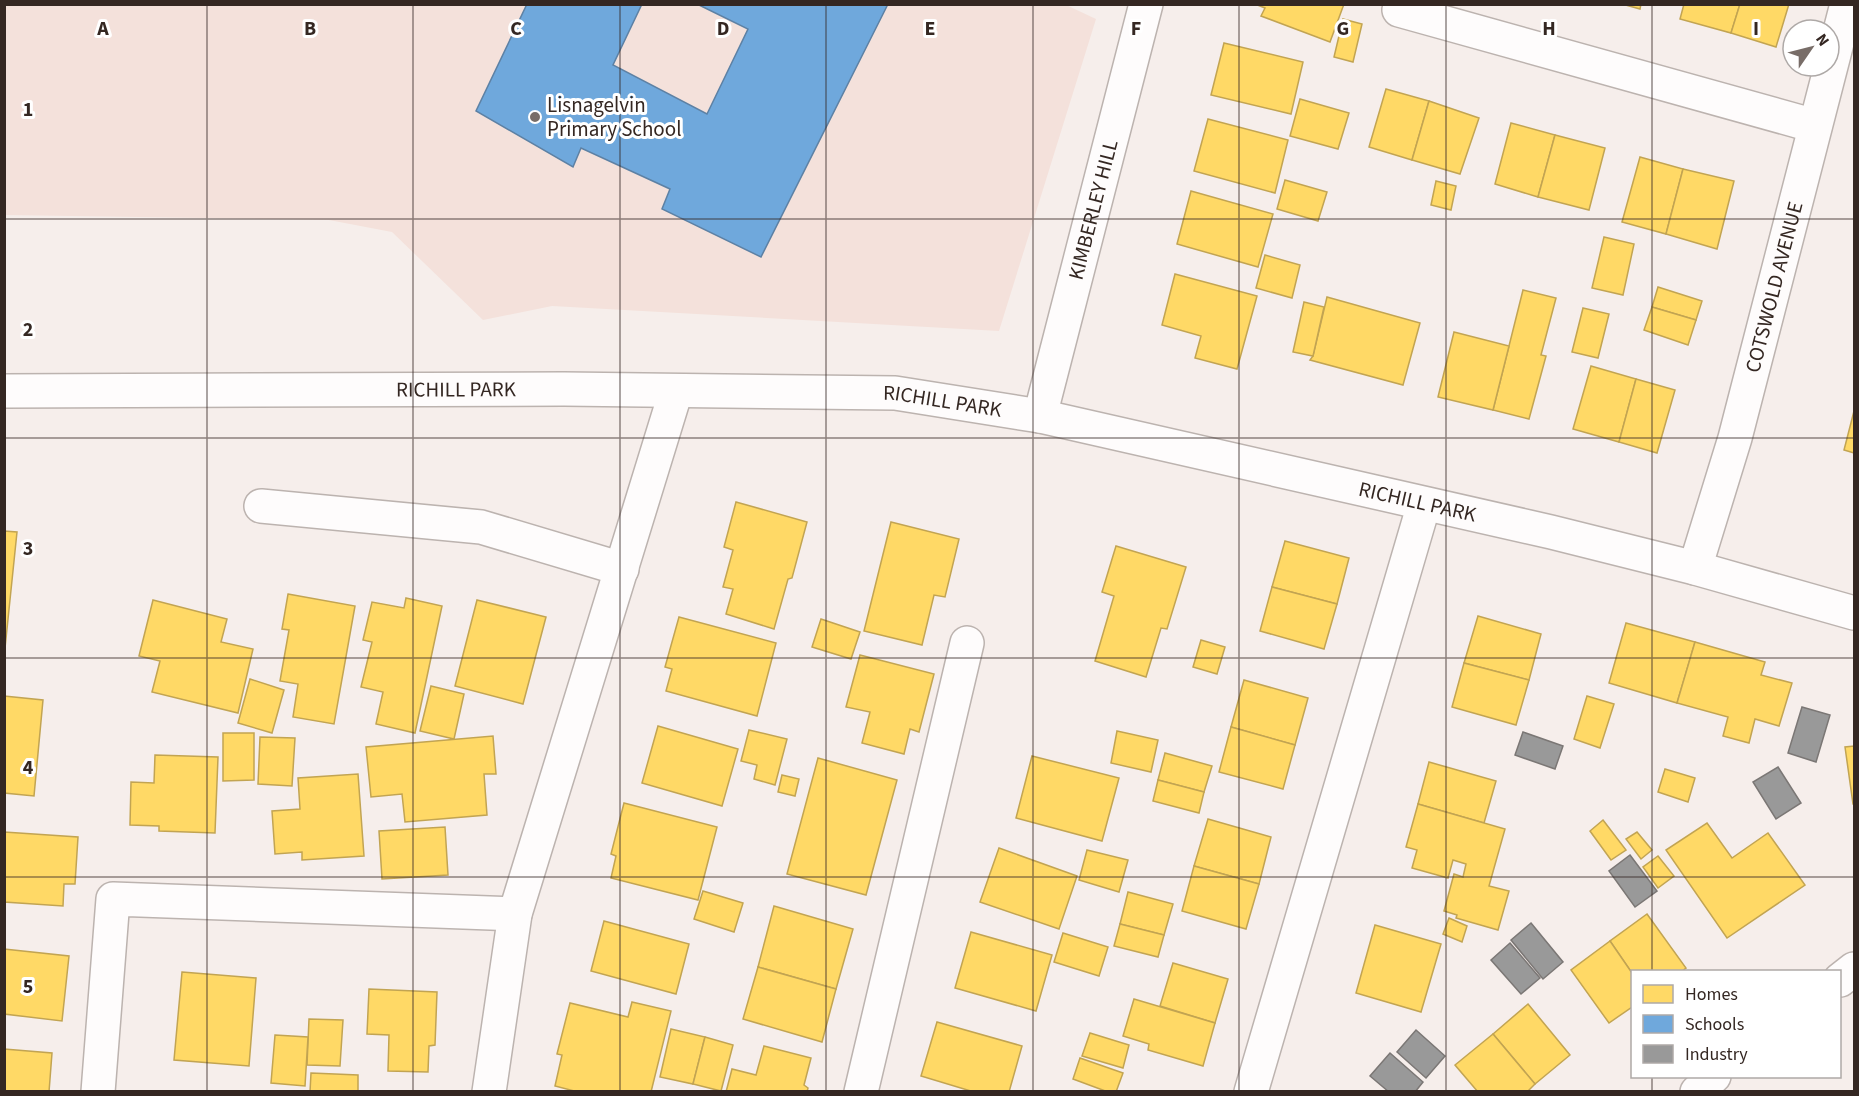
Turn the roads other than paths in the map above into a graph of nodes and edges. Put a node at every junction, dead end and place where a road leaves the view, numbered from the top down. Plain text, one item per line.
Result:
1 (1146, 4) edge
2 (1847, 4) edge
3 (1399, 10) dead end
4 (1815, 126) junction
5 (4, 391) edge
6 (676, 391) junction
7 (1040, 416) junction
8 (1424, 504) junction
9 (261, 506) dead end
10 (1695, 568) junction
11 (622, 569) junction
12 (1854, 613) edge
13 (967, 643) dead end
14 (515, 914) junction
15 (1854, 969) edge
16 (1841, 979) edge
17 (1713, 1078) edge
18 (98, 1092) edge
19 (489, 1092) edge
20 (861, 1092) edge
21 (1251, 1092) edge
22 (1696, 1092) edge

1 - 7 street, KIMBERLEY HILL
2 - 4 street, COTSWOLD AVENUE
3 - 4 street
4 - 10 street, COTSWOLD AVENUE
5 - 6 street, RICHILL PARK
6 - 7 street, RICHILL PARK
6 - 11 street
7 - 8 street, RICHILL PARK
8 - 10 street, RICHILL PARK
8 - 21 street
9 - 11 street
10 - 12 street, RICHILL PARK
11 - 14 street
13 - 20 street
14 - 18 street
14 - 19 street
15 - 16 street
17 - 22 street

